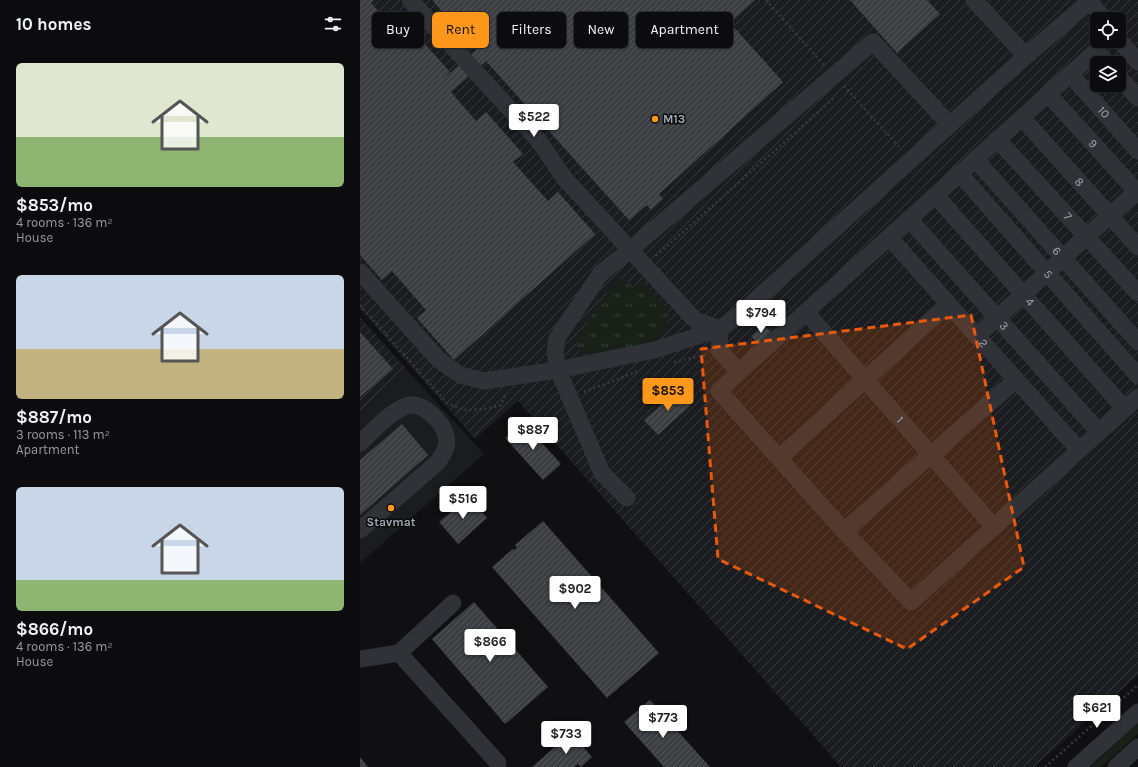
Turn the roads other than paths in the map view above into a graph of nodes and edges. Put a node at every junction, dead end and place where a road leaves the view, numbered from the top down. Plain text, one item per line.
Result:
1 (410, 0) edge
2 (974, 0) edge
3 (1091, 1) edge
4 (1099, 12) edge
5 (1126, 48) edge
6 (1026, 56) junction
7 (1138, 62) edge
8 (1090, 63) edge
9 (1070, 74) junction
10 (1126, 84) edge
11 (1048, 94) junction
12 (1138, 98) edge
13 (1022, 118) junction
14 (950, 125) junction
15 (997, 139) junction
16 (1138, 151) edge
17 (975, 159) junction
18 (959, 173) junction
19 (1138, 192) edge
20 (935, 195) junction
21 (1110, 216) junction
22 (909, 219) junction
23 (889, 237) junction
24 (1087, 237) junction
25 (1138, 247) edge
26 (630, 250) junction
27 (1064, 258) junction
28 (360, 272) edge
29 (1047, 273) junction
30 (1138, 293) edge
31 (1023, 295) junction
32 (948, 304) junction
33 (806, 312) junction
34 (997, 318) junction
35 (720, 329) junction
36 (977, 336) junction
37 (1138, 342) edge
38 (558, 370) junction
39 (739, 372) junction
40 (1138, 376) edge
41 (865, 380) junction
42 (1016, 380) junction
43 (1138, 397) edge
44 (1125, 409) junction
45 (1099, 432) junction
46 (360, 443) edge
47 (1079, 450) junction
48 (931, 455) junction
49 (779, 458) junction
50 (627, 498) dead end
51 (994, 527) junction
52 (360, 530) edge
53 (844, 531) junction
54 (453, 603) dead end
55 (399, 653) junction
56 (360, 659) edge
57 (1138, 712) edge
58 (1138, 747) edge
59 (498, 763) dead end
60 (1076, 767) edge
61 (1116, 767) edge

1 - 26 street
2 - 6 street
3 - 4 street
3 - 6 street
5 - 7 street
6 - 14 street
8 - 9 street
9 - 11 street
9 - 16 street, 10
10 - 12 street
11 - 13 street
11 - 19 street, 9
13 - 15 street
13 - 21 street, 8
14 - 26 street
14 - 35 street
15 - 17 street
15 - 24 street, 7
17 - 18 street
17 - 27 street, 6
18 - 20 street
18 - 29 street, 5
19 - 21 street
20 - 22 street
20 - 31 street, 4
21 - 24 street
21 - 25 street, 8
22 - 23 street
22 - 34 street, 3
23 - 32 street, 2
23 - 33 street
24 - 27 street
24 - 30 street, 7
26 - 35 street
26 - 38 street
27 - 29 street
27 - 37 street, 6
28 - 38 street
29 - 31 street
29 - 40 street, 5
31 - 34 street
31 - 44 street, 4
32 - 36 street, 2
32 - 41 street
33 - 39 street
33 - 41 street, 1
34 - 36 street
34 - 45 street, 3
35 - 38 street
35 - 39 street
36 - 42 street, 2
38 - 50 street
39 - 49 street
41 - 48 street, 1
41 - 49 street
42 - 47 street, 2
42 - 48 street
43 - 44 street
44 - 45 street
45 - 47 street
46 - 52 street
47 - 51 street
48 - 51 street, 1
48 - 53 street
49 - 53 street
51 - 53 street
54 - 55 street
55 - 56 street
55 - 59 street
57 - 60 street
58 - 61 street

